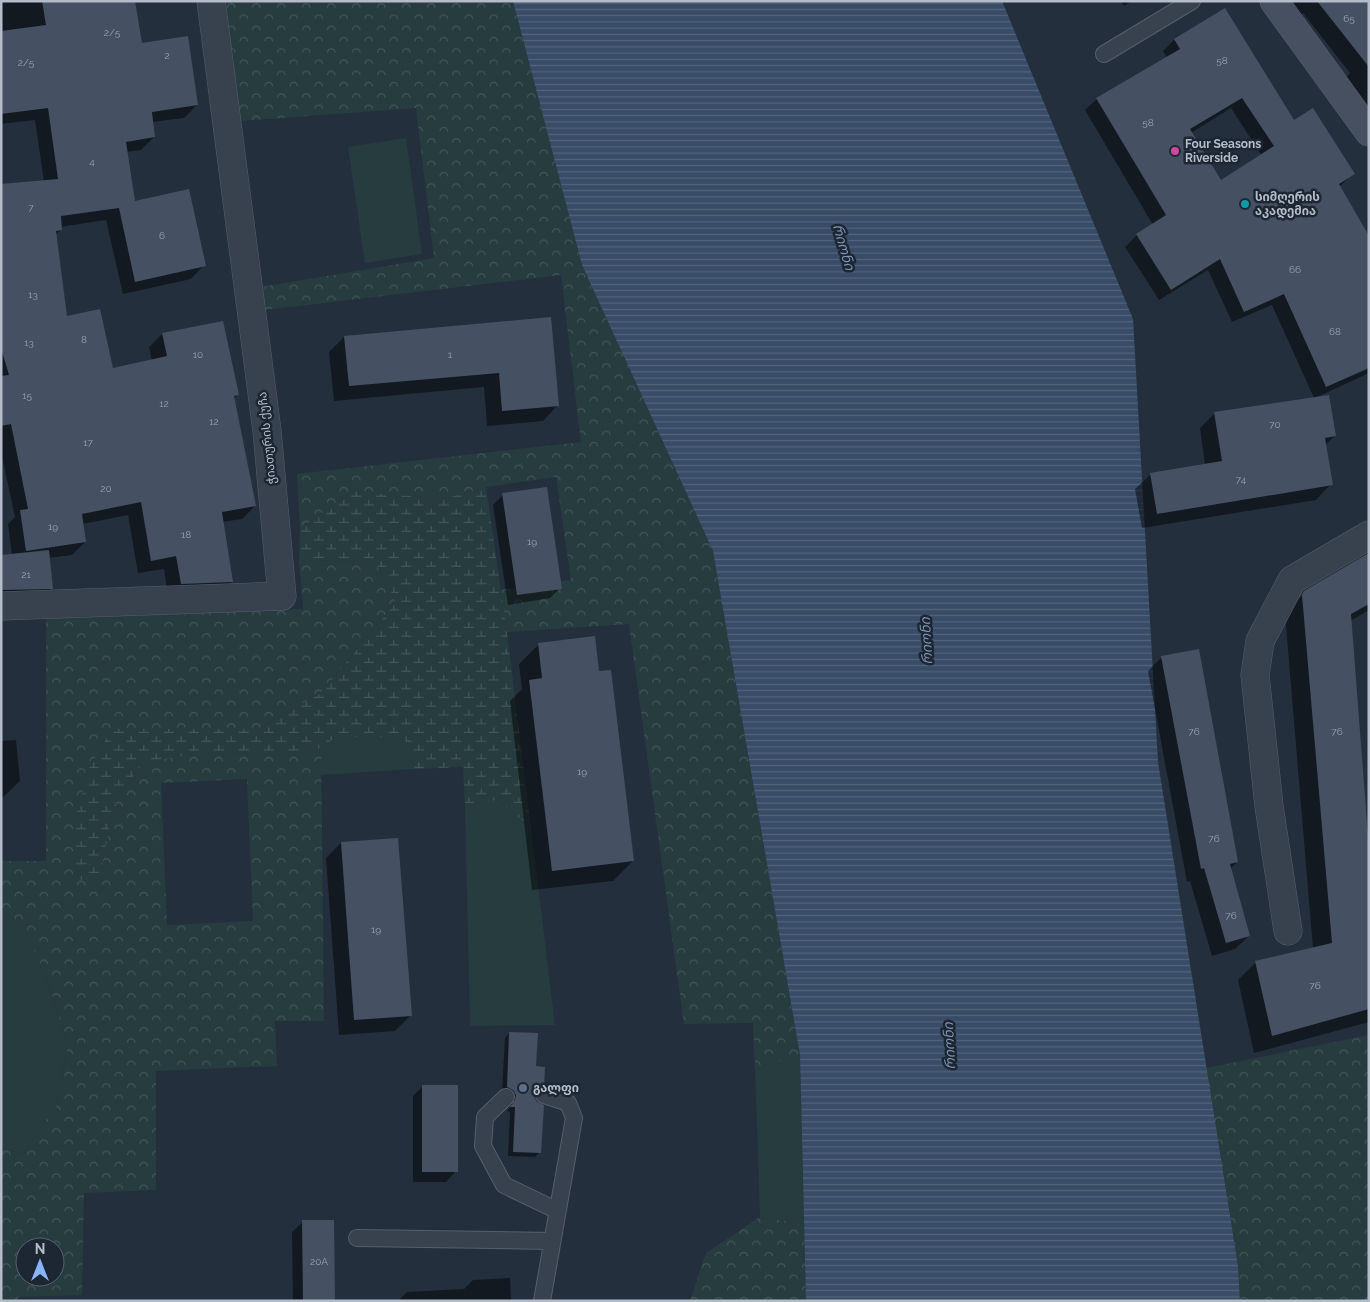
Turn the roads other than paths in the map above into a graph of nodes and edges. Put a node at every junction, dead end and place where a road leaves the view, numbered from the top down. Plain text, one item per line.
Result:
1 (211, 1) edge
2 (1192, 1) edge
3 (1274, 1) edge
4 (1104, 54) dead end
5 (1368, 129) edge
6 (1369, 535) edge
7 (1, 606) edge
8 (1288, 930) dead end
9 (544, 1095) dead end
10 (506, 1097) dead end
11 (556, 1210) junction
12 (357, 1238) dead end
13 (552, 1241) junction
14 (542, 1301) edge

1 - 7 street, ჭიათურის ქუჩა
2 - 4 lane
3 - 5 main road
6 - 8 street
9 - 11 lane
10 - 11 lane
11 - 13 lane
12 - 13 lane
13 - 14 lane

